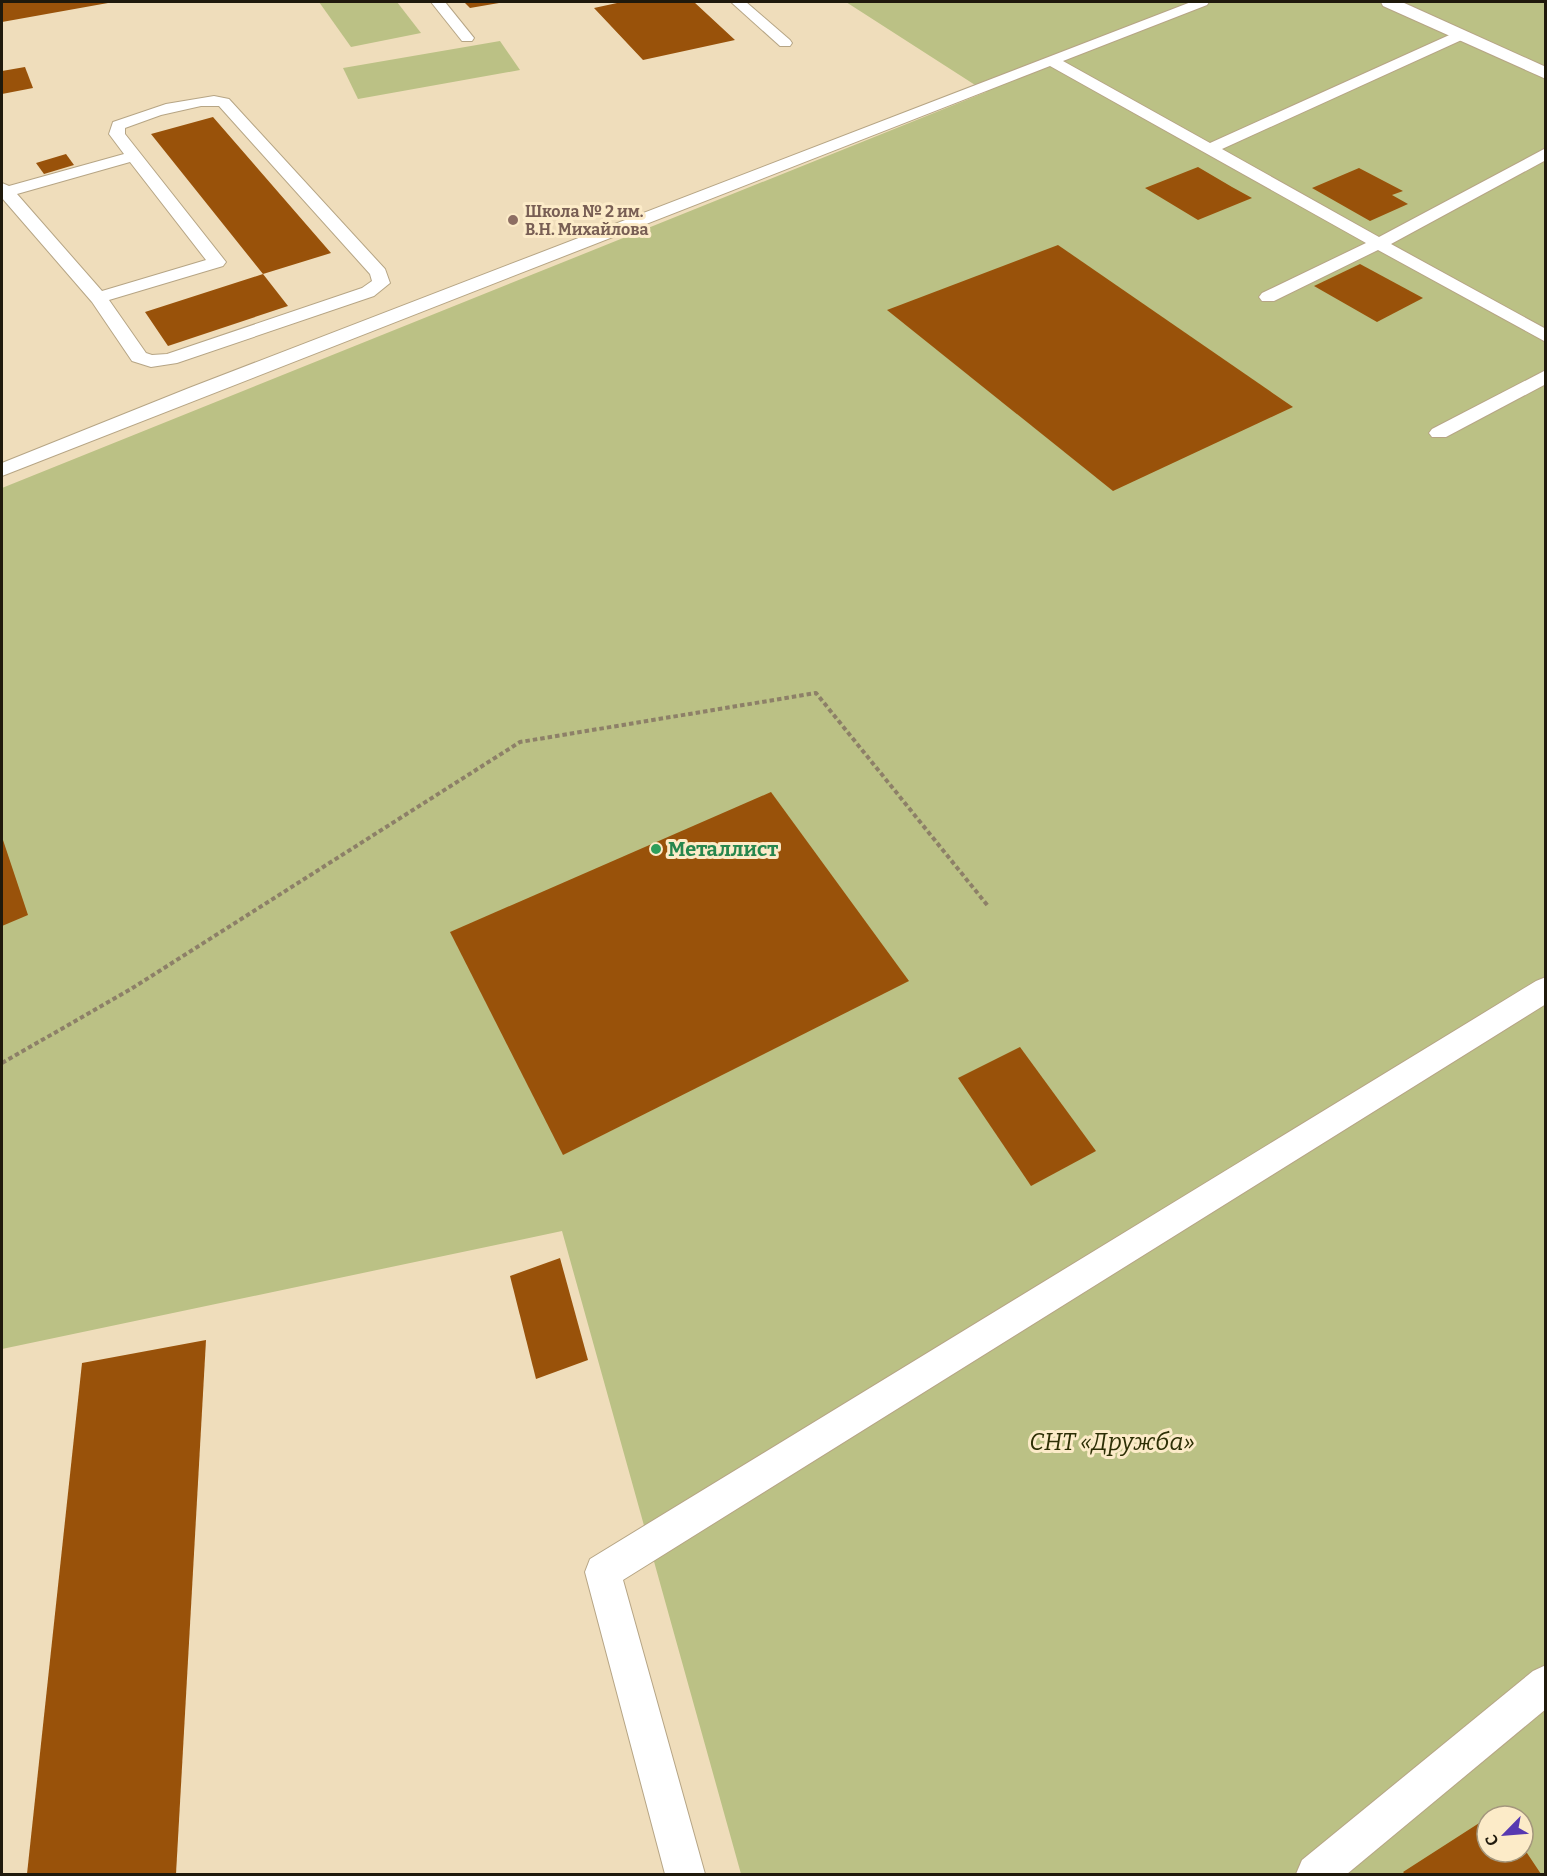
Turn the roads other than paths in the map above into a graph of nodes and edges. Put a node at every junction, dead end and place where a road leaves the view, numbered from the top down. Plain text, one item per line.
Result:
1 (438, 2) edge
2 (738, 2) edge
3 (1202, 2) edge
4 (1389, 2) edge
5 (1461, 35) junction
6 (466, 38) dead end
7 (785, 43) dead end
8 (1052, 60) junction
9 (1545, 74) edge
10 (1210, 149) junction
11 (1545, 153) edge
12 (134, 156) junction
13 (4, 190) edge
14 (1378, 244) junction
15 (1268, 297) dead end
16 (98, 298) junction
17 (1545, 337) edge
18 (1545, 376) edge
19 (1439, 433) dead end
20 (2, 470) edge
21 (1545, 989) edge
22 (1545, 1684) edge
23 (684, 1875) edge
24 (1316, 1875) edge

1 - 6 lane
2 - 7 lane
3 - 8 lane
4 - 5 street
5 - 9 street
5 - 10 lane
8 - 10 lane
8 - 20 lane
10 - 14 lane
11 - 14 lane
12 - 13 lane
12 - 16 lane
12 - 16 lane
13 - 16 lane
14 - 15 lane
14 - 17 lane
18 - 19 lane
21 - 23 lane
22 - 24 lane

